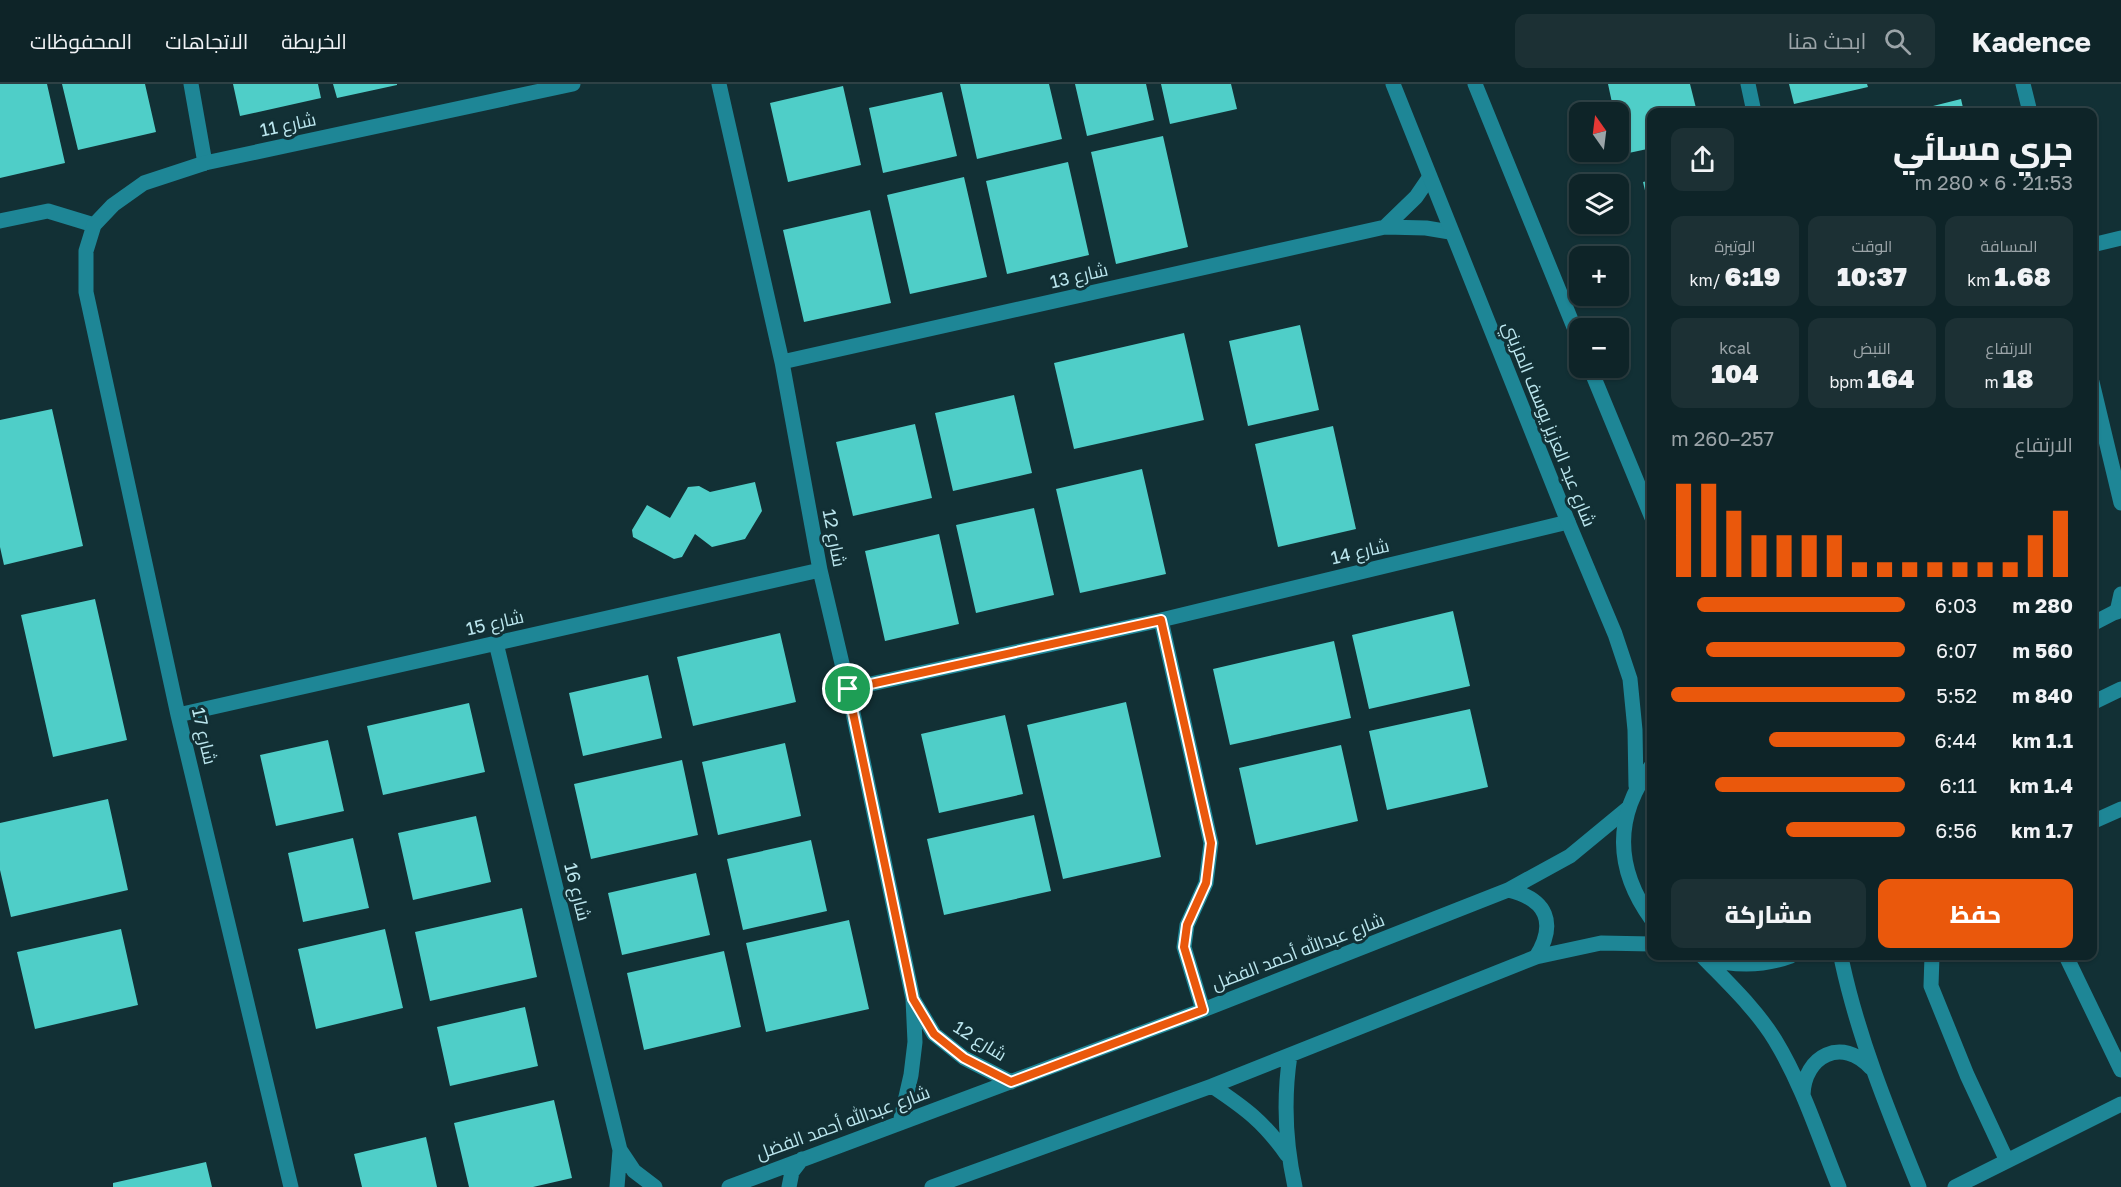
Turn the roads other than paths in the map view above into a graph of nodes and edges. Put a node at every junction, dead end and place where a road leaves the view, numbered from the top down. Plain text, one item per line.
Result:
1 (191, 84) edge
2 (573, 84) edge
3 (718, 84) edge
4 (1393, 84) edge
5 (1475, 84) edge
6 (1748, 84) edge
7 (2023, 84) edge
8 (1753, 108) edge
9 (2029, 108) edge
10 (205, 163) junction
11 (1429, 178) junction
12 (0, 221) edge
13 (94, 225) junction
14 (1385, 227) junction
15 (1450, 232) junction
16 (2121, 238) edge
17 (2097, 244) edge
18 (86, 292) joint
19 (1570, 318) edge
20 (782, 362) junction
21 (1594, 378) edge
22 (2097, 403) edge
23 (2121, 503) edge
24 (1647, 506) edge
25 (1568, 522) junction
26 (820, 570) junction
27 (2121, 594) edge
28 (2119, 610) edge
29 (1161, 620) junction
30 (2097, 621) edge
31 (496, 643) junction
32 (848, 689) junction
33 (2121, 689) edge
34 (2097, 701) edge
35 (178, 715) junction
36 (1647, 772) edge
37 (1636, 786) junction
38 (1627, 808) junction
39 (2121, 809) edge
40 (2097, 820) edge
41 (1508, 890) junction
42 (1647, 913) edge
43 (1647, 944) edge
44 (1536, 957) junction
45 (1705, 960) edge
46 (1715, 960) edge
47 (1781, 960) edge
48 (1843, 960) edge
49 (1932, 960) edge
50 (2068, 960) edge
51 (913, 999) junction
52 (1203, 1010) junction
53 (1290, 1055) junction
54 (1873, 1070) junction
55 (2121, 1070) edge
56 (1011, 1082) junction
57 (1212, 1086) junction
58 (1803, 1095) junction
59 (2121, 1104) edge
60 (900, 1123) junction
61 (620, 1150) junction
62 (1289, 1158) junction
63 (802, 1159) junction
64 (2007, 1161) junction
65 (978, 1170) junction
66 (1836, 1184) edge
67 (291, 1187) edge
68 (617, 1187) edge
69 (655, 1187) edge
70 (729, 1187) edge
71 (789, 1187) edge
72 (932, 1187) edge
73 (972, 1187) edge
74 (1295, 1187) edge
75 (1919, 1187) edge
76 (1955, 1187) edge

1 - 10 street
2 - 10 street, شارع 11
3 - 20 street, شارع 12
4 - 11 street, شارع عبد العزيز يوسف المزيني
5 - 19 street
6 - 8 street
7 - 9 street
10 - 13 street, شارع 11
11 - 14 street
11 - 15 street, شارع عبد العزيز يوسف المزيني
12 - 13 street
13 - 18 street, شارع 11
14 - 15 street, شارع 13
14 - 20 street, شارع 13
15 - 25 street, شارع عبد العزيز يوسف المزيني
16 - 17 street
18 - 35 street, شارع 17
20 - 26 street, شارع 12
21 - 24 street
22 - 23 street
25 - 29 street, شارع 14
25 - 37 street, شارع عبد العزيز يوسف المزيني
26 - 31 street, شارع 15
26 - 32 street, شارع 12
27 - 28 street
28 - 30 street
29 - 32 street, شارع 14
29 - 52 street
31 - 35 street, شارع 15
31 - 61 street, شارع 16
32 - 51 street, شارع 12
33 - 34 street
35 - 67 street, شارع 17
36 - 37 street
37 - 38 street
38 - 41 street, شارع عبدالله أحمد الفضل
38 - 42 street
39 - 40 street
41 - 44 street
41 - 52 street, شارع عبدالله أحمد الفضل
43 - 44 street
44 - 53 street
45 - 58 street
46 - 47 street
48 - 54 street
49 - 64 street
50 - 55 street
51 - 56 street, شارع 12
51 - 60 street, شارع 12
52 - 56 street, شارع عبدالله أحمد الفضل
53 - 57 street
53 - 62 street
54 - 58 street
54 - 75 street
56 - 60 street, شارع عبدالله أحمد الفضل
57 - 62 street
57 - 65 street
58 - 66 street
59 - 64 street
60 - 63 street, شارع عبدالله أحمد الفضل
61 - 68 street, شارع 16
61 - 69 street, شارع 16
62 - 74 street
63 - 70 street, شارع عبدالله أحمد الفضل
63 - 71 street
64 - 76 street
65 - 72 street
65 - 73 street

